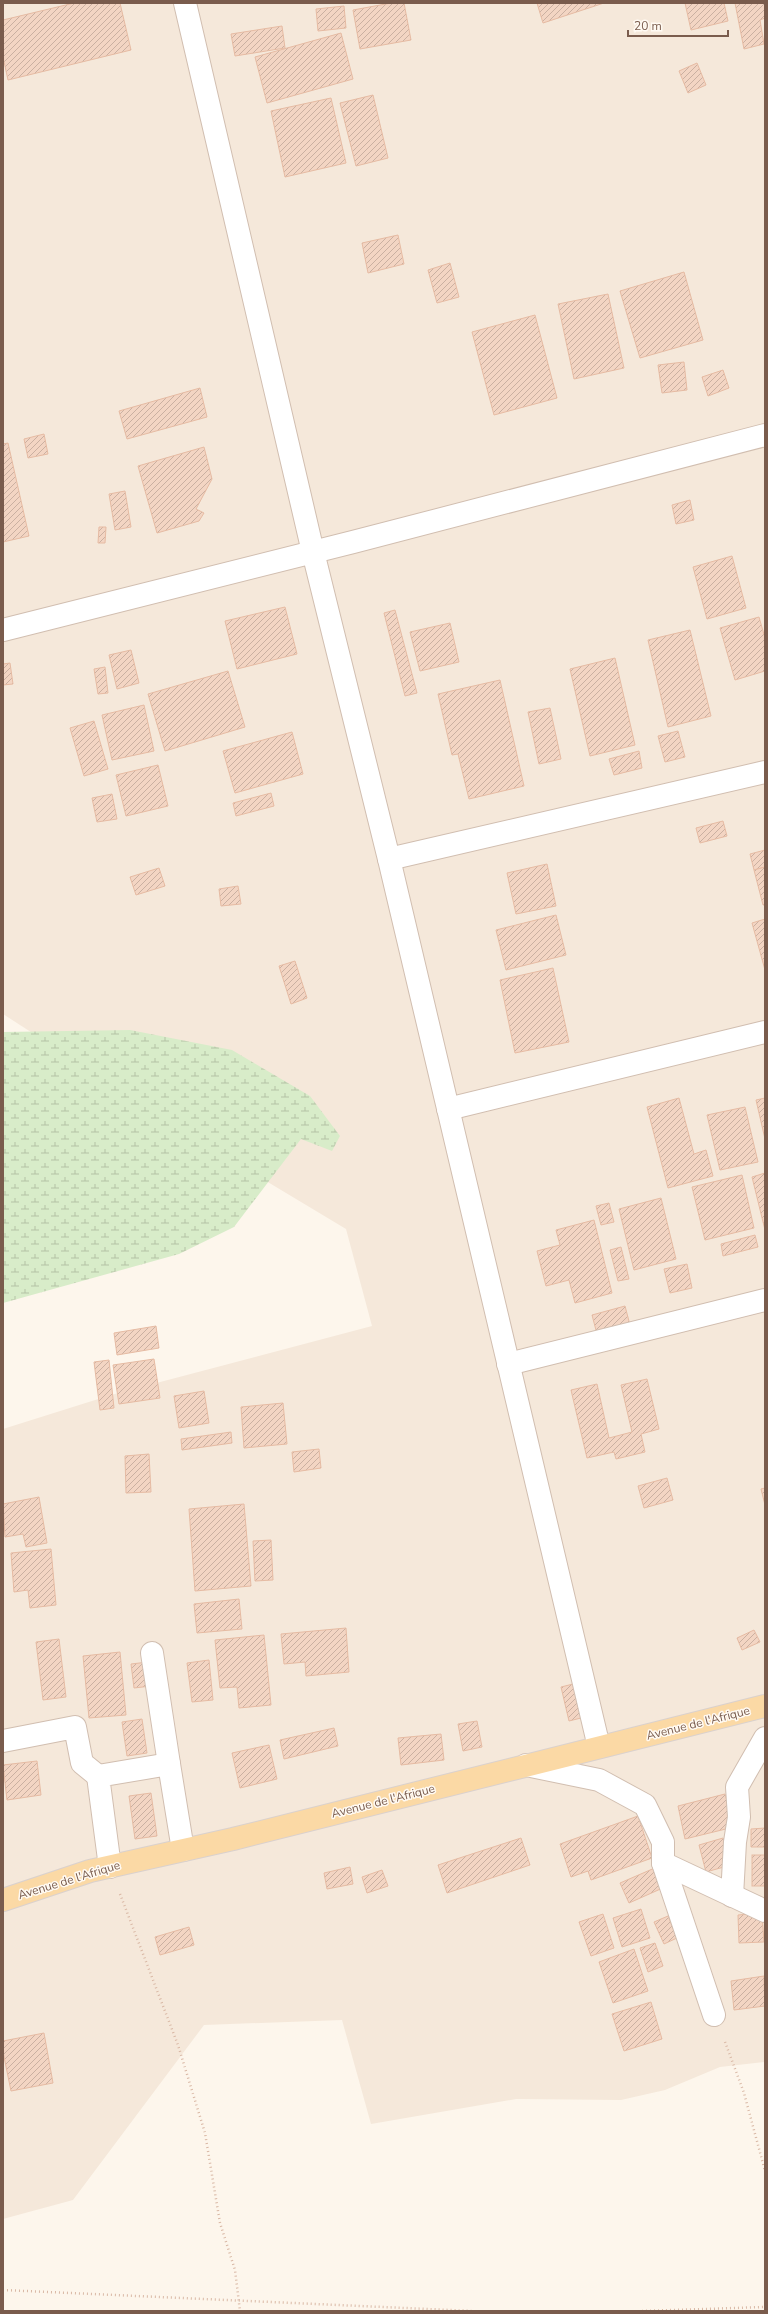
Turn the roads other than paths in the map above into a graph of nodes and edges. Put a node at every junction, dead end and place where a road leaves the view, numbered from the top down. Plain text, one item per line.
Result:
1 (185, 3) edge
2 (765, 435) edge
3 (313, 552) junction
4 (3, 630) edge
5 (765, 772) edge
6 (389, 859) junction
7 (765, 1032) edge
8 (448, 1110) junction
9 (765, 1300) edge
10 (508, 1364) junction
11 (152, 1653) dead end
12 (765, 1706) edge
13 (765, 1738) edge
14 (3, 1742) edge
15 (600, 1747) junction
16 (169, 1764) junction
17 (526, 1765) junction
18 (98, 1776) junction
19 (183, 1850) junction
20 (663, 1863) junction
21 (110, 1867) junction
22 (732, 1896) junction
23 (3, 1899) edge
24 (765, 1911) edge
25 (714, 2015) road end

1 - 3 street
2 - 3 street
3 - 4 street
3 - 6 street
5 - 6 street
6 - 8 street
7 - 8 street
8 - 10 street
9 - 10 street
10 - 15 street
11 - 16 street
12 - 15 main road, Avenue de l'Afrique
13 - 22 street
14 - 18 street
15 - 17 main road, Avenue de l'Afrique
16 - 18 street
16 - 19 street
17 - 19 main road, Avenue de l'Afrique
17 - 20 street
18 - 21 street
19 - 21 main road, Avenue de l'Afrique
20 - 22 street
20 - 25 street
21 - 23 main road, Avenue de l'Afrique
22 - 24 street

